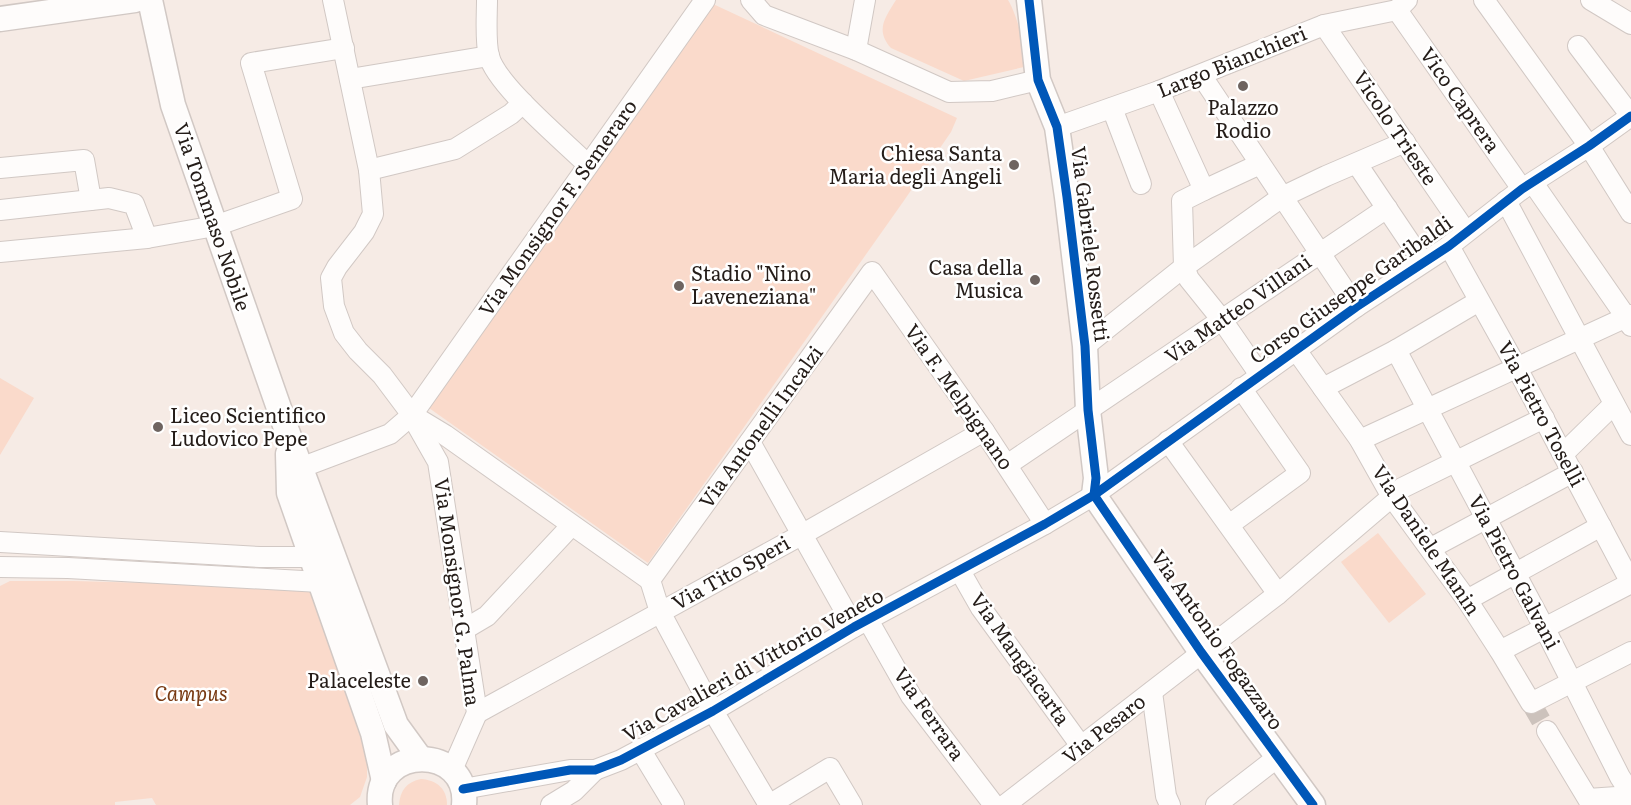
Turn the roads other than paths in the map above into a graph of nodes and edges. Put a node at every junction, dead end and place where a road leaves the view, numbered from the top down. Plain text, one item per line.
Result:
1 (135, 0) edge
2 (150, 0) edge
3 (333, 0) edge
4 (487, 0) edge
5 (705, 0) edge
6 (751, 0) edge
7 (865, 0) edge
8 (1029, 0) edge
9 (1484, 0) edge
10 (1591, 0) edge
11 (1402, 5) edge
12 (9, 12) edge
13 (1631, 24) edge
14 (1324, 25) junction
15 (1578, 46) dead end
16 (344, 48) junction
17 (856, 50) junction
18 (489, 56) junction
19 (1201, 75) junction
20 (350, 79) junction
21 (1038, 80) junction
22 (1159, 91) junction
23 (523, 103) junction
24 (1112, 108) junction
25 (1631, 116) edge
26 (1057, 127) junction
27 (1405, 142) junction
28 (1589, 146) junction
29 (1260, 164) junction
30 (1358, 164) junction
31 (588, 165) junction
32 (0, 168) edge
33 (369, 170) junction
34 (1141, 184) dead end
35 (1528, 186) junction
36 (1204, 190) junction
37 (1282, 197) junction
38 (91, 200) junction
39 (1506, 201) junction
40 (1388, 208) junction
41 (0, 210) edge
42 (1631, 213) edge
43 (215, 226) junction
44 (1466, 232) junction
45 (147, 238) junction
46 (1449, 246) junction
47 (0, 252) edge
48 (1320, 252) junction
49 (1423, 262) junction
50 (1184, 267) junction
51 (872, 273) joint
52 (1479, 301) junction
53 (1356, 307) junction
54 (1629, 319) edge
55 (1222, 320) junction
56 (1580, 339) junction
57 (1085, 346) junction
58 (1296, 350) junction
59 (1396, 350) junction
60 (1517, 368) junction
61 (1260, 375) junction
62 (1241, 388) junction
63 (1323, 388) junction
64 (1614, 404) junction
65 (1428, 409) junction
66 (1088, 410) junction
67 (412, 415) junction
68 (1544, 418) junction
69 (287, 431) junction
70 (984, 431) junction
71 (1631, 435) edge
72 (1360, 440) junction
73 (1168, 441) junction
74 (750, 442) junction
75 (1563, 454) junction
76 (1456, 461) junction
77 (1007, 465) junction
78 (300, 468) junction
79 (1572, 472) junction
80 (1094, 495) junction
81 (1392, 497) junction
82 (1486, 518) junction
83 (1045, 524) junction
84 (1229, 525) junction
85 (571, 526) junction
86 (1601, 526) junction
87 (803, 534) junction
88 (0, 542) edge
89 (1431, 548) junction
90 (312, 557) junction
91 (0, 567) edge
92 (960, 571) junction
93 (1516, 573) junction
94 (650, 580) junction
95 (320, 582) junction
96 (1631, 583) edge
97 (1278, 594) junction
98 (1467, 600) junction
99 (660, 612) junction
100 (861, 624) junction
101 (465, 629) junction
102 (1545, 629) junction
103 (1500, 651) junction
104 (1201, 652) junction
105 (1631, 652) edge
106 (1572, 683) junction
107 (1152, 692) junction
108 (713, 711) junction
109 (477, 713) junction
110 (1547, 731) tunnel mouth
111 (1082, 746) junction
112 (640, 749) junction
113 (1278, 757) junction
114 (420, 758) junction
115 (596, 770) junction
116 (459, 788) edge
117 (378, 795) edge
118 (1631, 795) edge
119 (578, 798) edge
120 (1164, 802) edge
121 (551, 805) edge
122 (675, 805) edge
123 (769, 805) edge
124 (852, 805) edge
125 (994, 805) edge
126 (1005, 805) edge
127 (1216, 805) edge
128 (1313, 805) edge

1 - 12 street
2 - 43 street, Via Tommaso Nobile
3 - 16 street, Via Monsignor G. Palma
4 - 18 street
5 - 31 street, Via Monsignor F. Semeraro
6 - 17 street
7 - 17 street
8 - 21 street, Via Gabriele Rossetti
9 - 28 street
10 - 13 street
11 - 14 street, Largo Bianchieri
11 - 35 street, Vico Caprera
14 - 19 street, Largo Bianchieri
14 - 27 street, Vicolo Trieste
15 - 25 street
16 - 20 street, Via Monsignor G. Palma
16 - 43 street
17 - 21 street
18 - 20 street
18 - 23 street
19 - 22 street, Largo Bianchieri
19 - 29 street
20 - 33 street, Via Monsignor G. Palma
21 - 26 street, Via Gabriele Rossetti
22 - 24 street, Largo Bianchieri
22 - 36 street
23 - 31 street
23 - 33 street
24 - 26 street, Largo Bianchieri
24 - 34 street
25 - 28 street, Corso Giuseppe Garibaldi
26 - 57 street, Via Gabriele Rossetti
27 - 30 street
27 - 44 street, Vicolo Trieste
28 - 35 street, Corso Giuseppe Garibaldi
28 - 42 street
29 - 36 street
29 - 37 street
30 - 37 street
30 - 40 street
31 - 67 street, Via Monsignor F. Semeraro
32 - 38 street
33 - 67 street, Via Monsignor G. Palma
35 - 39 street, Corso Giuseppe Garibaldi
35 - 54 street, Vico Caprera
36 - 50 street
37 - 48 street
37 - 50 street
38 - 41 street
38 - 45 street
39 - 44 street, Corso Giuseppe Garibaldi
39 - 56 street
40 - 48 street, Via Matteo Villani
40 - 49 street
43 - 45 street
43 - 69 street, Via Tommaso Nobile
44 - 46 street, Corso Giuseppe Garibaldi
45 - 47 street
46 - 49 street, Corso Giuseppe Garibaldi
46 - 52 street, Via Pietro Toselli
48 - 53 street
48 - 55 street, Via Matteo Villani
49 - 53 street, Corso Giuseppe Garibaldi
50 - 55 street
50 - 57 street
51 - 70 street, Via F. Melpignano
51 - 74 street, Via Antonelli Incalzi
52 - 59 street
52 - 60 street, Via Pietro Toselli
53 - 58 street, Corso Giuseppe Garibaldi
54 - 56 street
55 - 61 street
55 - 66 street, Via Matteo Villani
56 - 60 street
56 - 64 street
57 - 66 street, Via Gabriele Rossetti
58 - 61 street, Corso Giuseppe Garibaldi
58 - 63 street, Via Daniele Manin
59 - 63 street
59 - 65 street, Via Pietro Galvani
60 - 65 street
60 - 68 street, Via Pietro Toselli
61 - 62 street, Corso Giuseppe Garibaldi
62 - 73 street, Corso Giuseppe Garibaldi
62 - 84 street
63 - 72 street, Via Daniele Manin
64 - 71 street
64 - 75 street
65 - 72 street
65 - 76 street, Via Pietro Galvani
66 - 77 street, Via Matteo Villani
66 - 80 street, Via Gabriele Rossetti
67 - 78 street, Via Monsignor F. Semeraro
67 - 85 street, Via Monsignor G. Palma
67 - 101 street, Via Monsignor G. Palma
68 - 75 street, Via Pietro Toselli
68 - 76 street, Via Pesaro
69 - 78 street, Via Tommaso Nobile
69 - 90 street, Via Tommaso Nobile
70 - 77 street, Via F. Melpignano
70 - 87 street, Via Tito Speri
72 - 81 street, Via Daniele Manin
73 - 80 street, Corso Giuseppe Garibaldi
73 - 84 street
74 - 87 street, Via Ferrara
74 - 94 street, Via Antonelli Incalzi
75 - 79 street, Via Pietro Toselli
76 - 81 street, Via Pesaro
76 - 82 street, Via Pietro Galvani
77 - 83 street, Via F. Melpignano
78 - 114 street, Via Tommaso Nobile
79 - 82 street
79 - 86 street, Via Pietro Toselli
80 - 83 street, Corso Giuseppe Garibaldi
80 - 104 street, Via Antonio Fogazzaro
81 - 89 street, Via Daniele Manin
81 - 97 street, Via Pesaro
82 - 89 street
82 - 93 street, Via Pietro Galvani
83 - 92 street, Via Cavalieri di Vittorio Veneto
84 - 97 street
85 - 94 street, Via Monsignor G. Palma
85 - 101 street
86 - 93 street
86 - 96 street, Via Pietro Toselli
87 - 99 street, Via Tito Speri
87 - 100 street, Via Ferrara
88 - 90 street
89 - 98 street, Via Daniele Manin
90 - 95 street, Via Tommaso Nobile
91 - 95 street
92 - 100 street, Via Cavalieri di Vittorio Veneto
92 - 111 street, Via Mangiacarta
93 - 98 street
93 - 102 street, Via Pietro Galvani
94 - 99 street
95 - 117 street, Via Tommaso Nobile
96 - 102 street
97 - 104 street, Via Pesaro
98 - 103 street, Via Daniele Manin
99 - 108 street
99 - 109 street, Via Tito Speri
100 - 108 street, Via Cavalieri di Vittorio Veneto
100 - 125 street, Via Ferrara
101 - 109 street, Via Monsignor G. Palma
102 - 103 street
102 - 106 street, Via Pietro Galvani
103 - 106 street, Via Daniele Manin
104 - 107 street, Via Pesaro
104 - 113 street, Via Antonio Fogazzaro
105 - 106 street
106 - 118 street, Via Pietro Galvani
107 - 111 street, Via Pesaro
107 - 120 street
108 - 112 street, Via Cavalieri di Vittorio Veneto
108 - 123 street
109 - 116 street, Via Monsignor G. Palma
110 - 118 street
111 - 126 street, Via Pesaro
112 - 115 street, Via Cavalieri di Vittorio Veneto
112 - 122 street
113 - 127 street
113 - 128 street, Via Antonio Fogazzaro
114 - 116 street
114 - 117 street
115 - 116 street, Via Cavalieri di Vittorio Veneto
115 - 119 street, Via Cavalieri di Vittorio Veneto
119 - 121 street, Via Cavalieri di Vittorio Veneto
123 - 124 street

